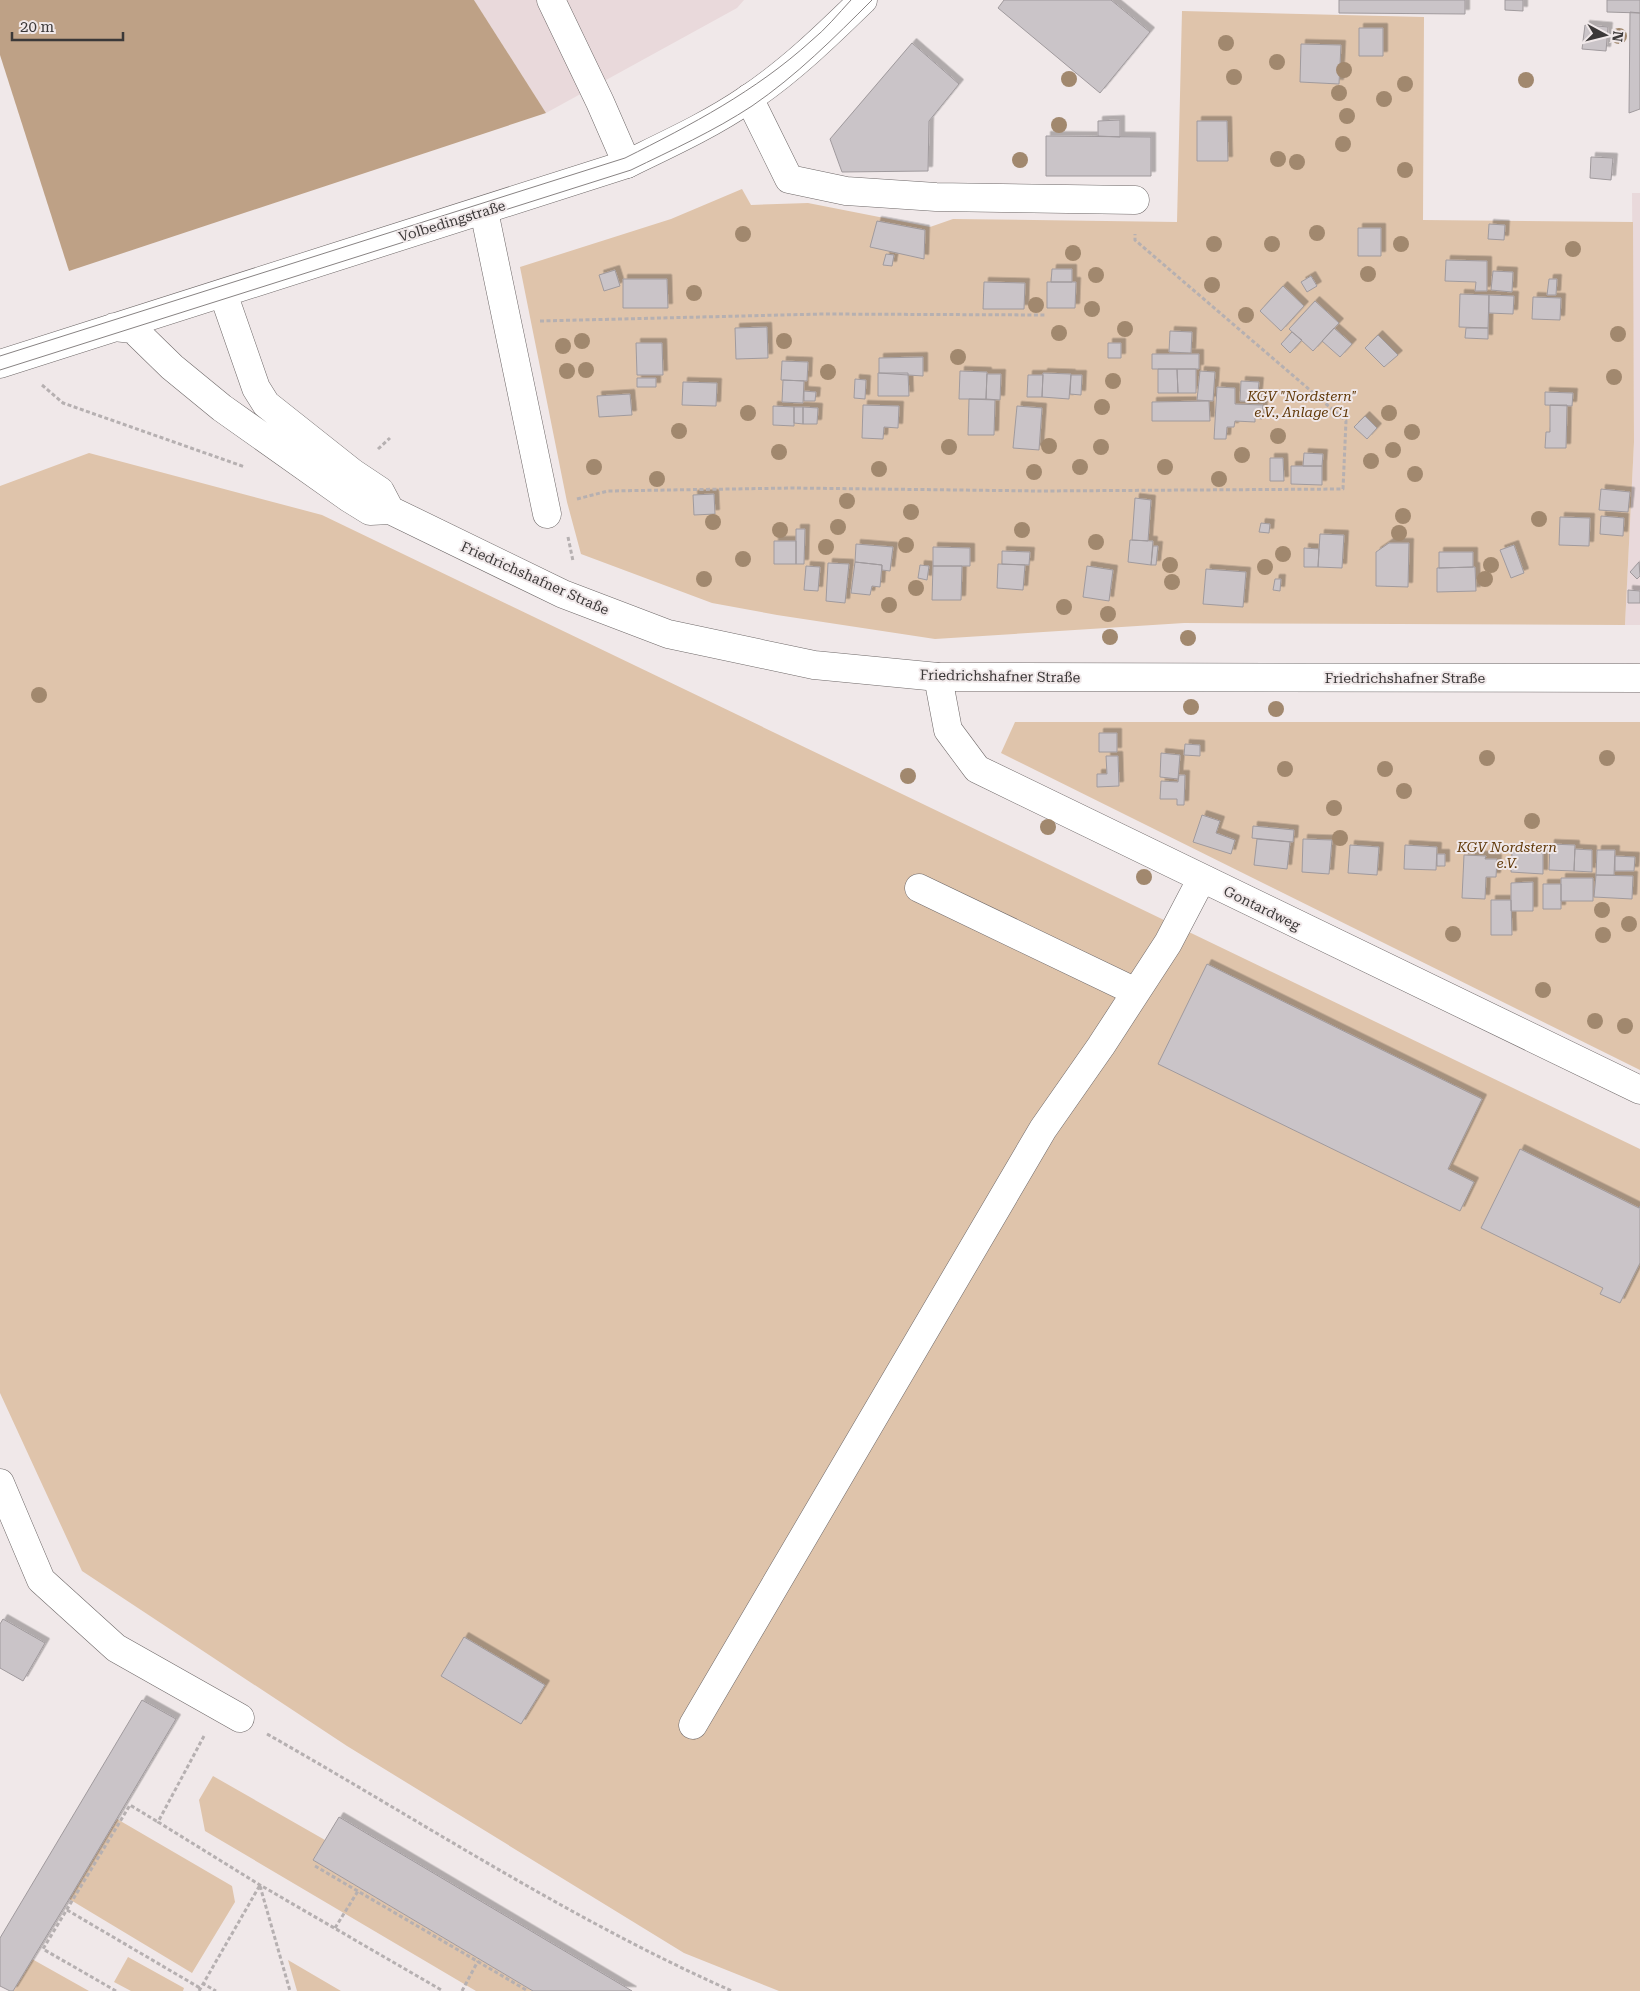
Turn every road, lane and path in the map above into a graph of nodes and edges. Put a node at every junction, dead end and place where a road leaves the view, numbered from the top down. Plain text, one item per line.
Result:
1 (551, 0) edge
2 (863, 0) edge
3 (749, 98) junction
4 (627, 164) junction
5 (1135, 200) joint
6 (484, 210) junction
7 (223, 293) junction
8 (1046, 315) dead end
9 (532, 322) dead end
10 (114, 328) junction
11 (6, 362) edge
12 (250, 469) dead end
13 (576, 500) dead end
14 (390, 510) junction
15 (547, 514) dead end
16 (938, 677) junction
17 (1640, 678) edge
18 (1202, 878) junction
19 (918, 888) dead end
20 (1136, 992) junction
21 (1640, 1090) edge
22 (0, 1483) edge
23 (230, 1713) junction
24 (693, 1725) dead end
25 (158, 1822) junction
26 (314, 1866) dead end
27 (260, 1885) junction
28 (358, 1891) junction
29 (66, 1910) junction
30 (335, 1928) junction
31 (478, 1961) junction
32 (202, 1983) junction
33 (199, 1990) edge
34 (116, 1991) edge
35 (216, 1991) edge
36 (290, 1991) edge
37 (443, 1991) edge
38 (462, 1991) edge
39 (528, 1991) edge
40 (732, 1991) edge

1 - 4 main road
2 - 3 main road, Volbedingstraße
3 - 4 main road, Volbedingstraße
3 - 5 main road
4 - 6 main road, Volbedingstraße
5 - 13 path
6 - 7 main road, Volbedingstraße
6 - 15 main road
7 - 10 main road, Volbedingstraße
7 - 14 main road
8 - 9 path
10 - 11 main road, Volbedingstraße
10 - 14 main road, Friedrichshafner Straße
11 - 12 path
14 - 16 main road, Friedrichshafner Straße
16 - 17 main road, Friedrichshafner Straße
16 - 18 main road, Gontardweg
18 - 20 main road
18 - 21 main road, Gontardweg
19 - 20 main road
20 - 24 main road
22 - 23 main road
23 - 25 path
23 - 40 path
25 - 27 path
25 - 29 path
26 - 28 path
27 - 30 path
27 - 32 path
27 - 36 path
28 - 30 path
28 - 31 path
29 - 33 path
29 - 34 path
30 - 37 path
31 - 38 path
31 - 39 path
32 - 33 path
32 - 35 path

